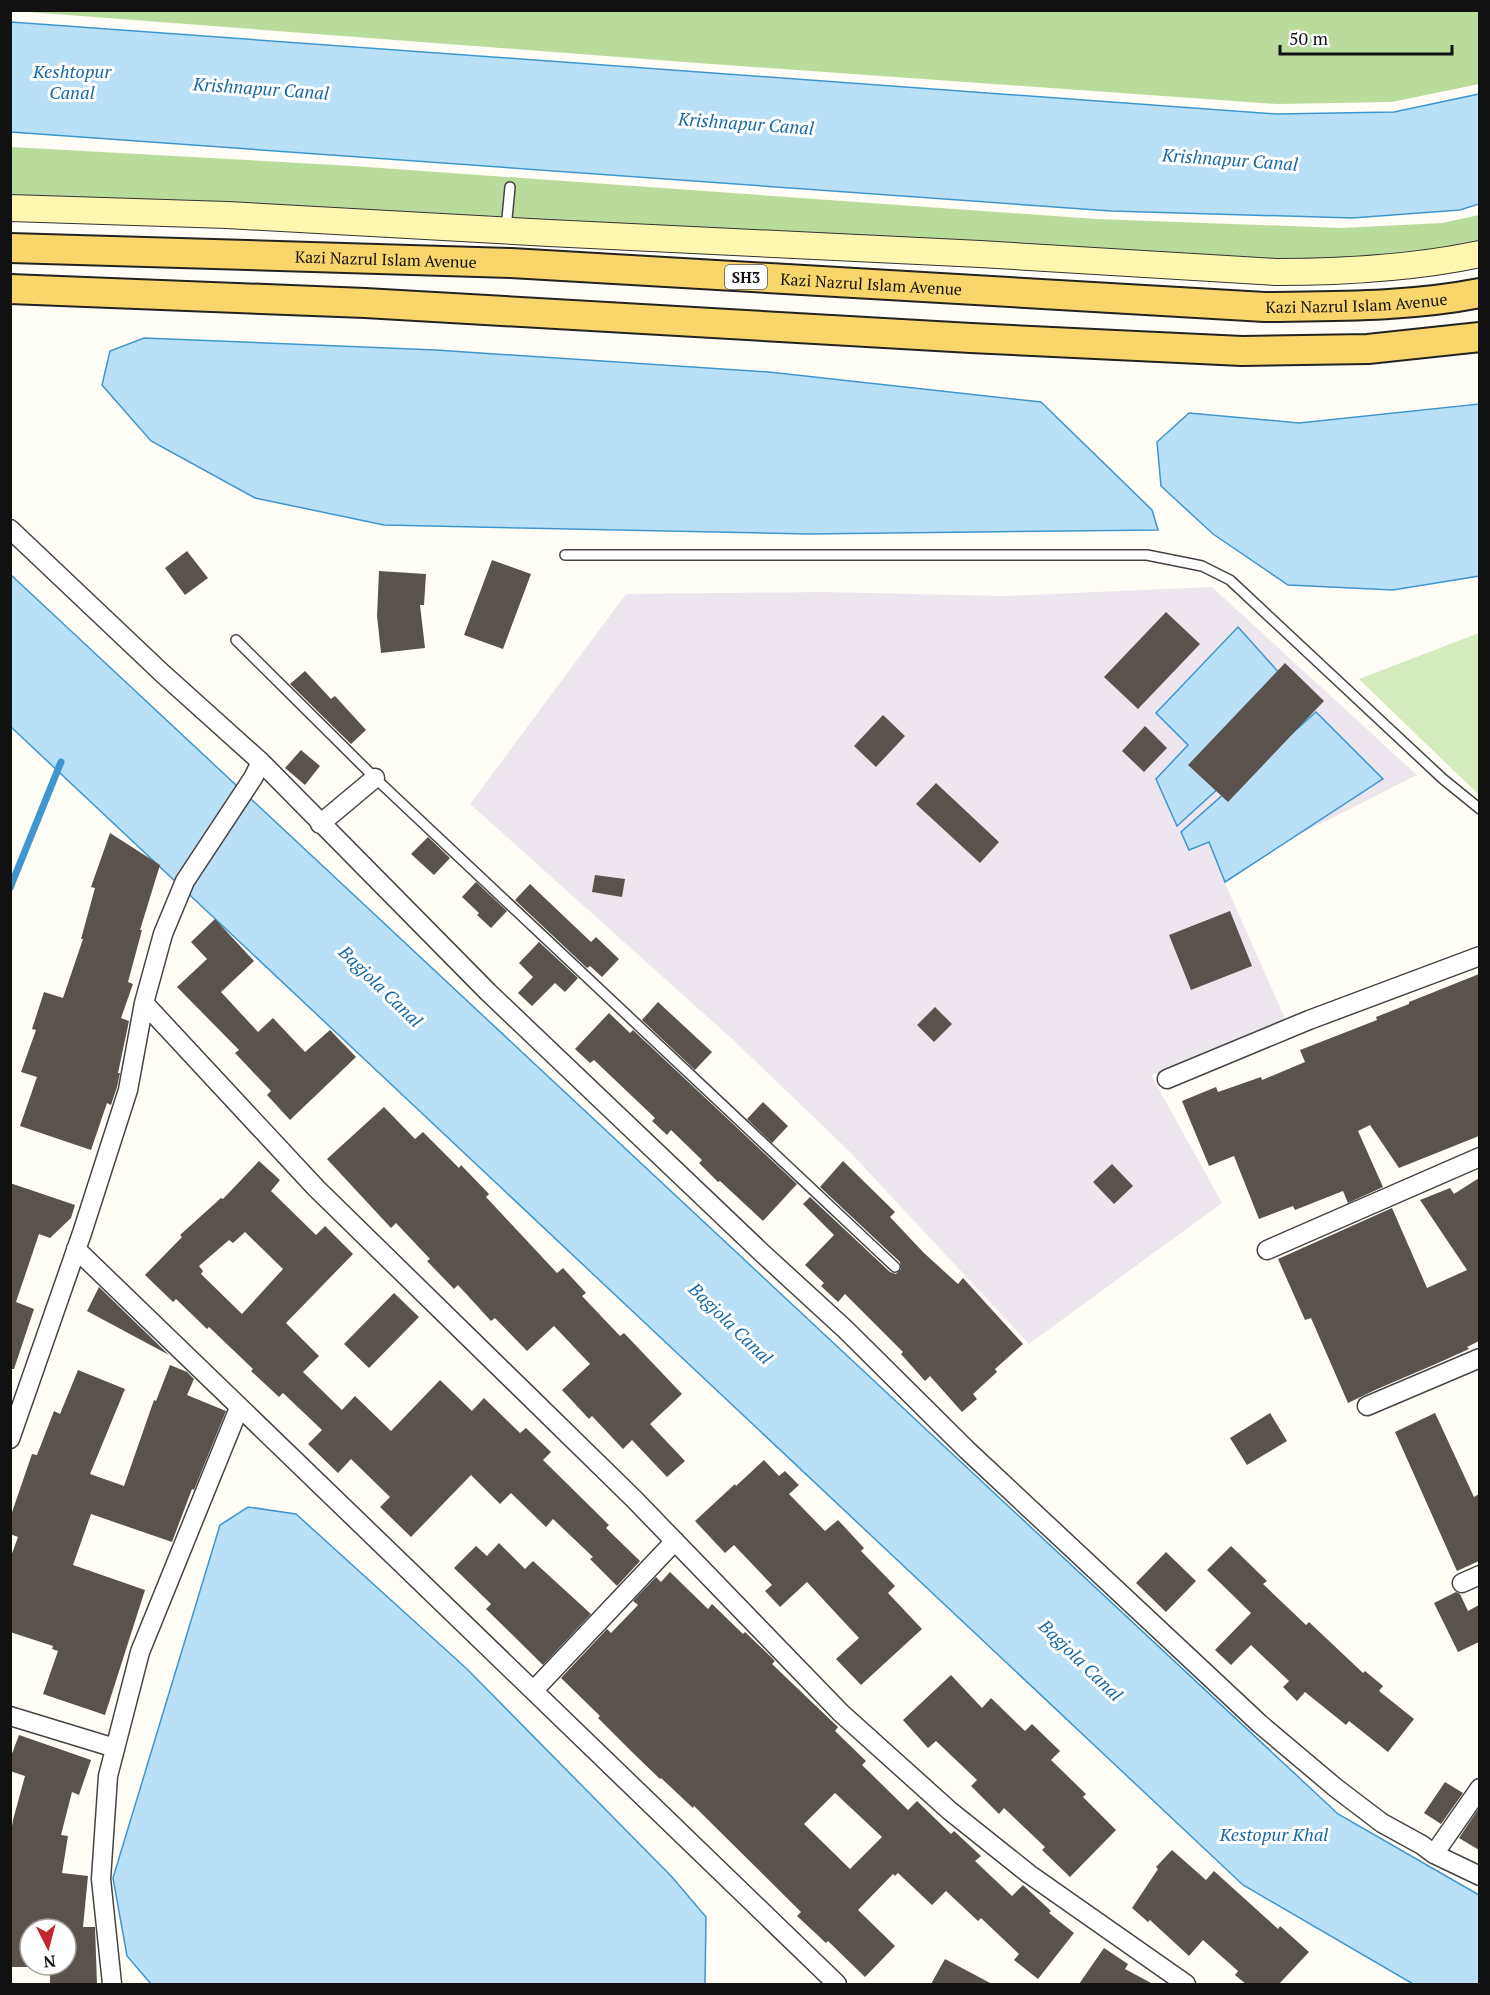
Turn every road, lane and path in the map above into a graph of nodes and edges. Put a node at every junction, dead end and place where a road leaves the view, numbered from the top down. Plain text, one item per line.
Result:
1 (510, 187) dead end
2 (10, 208) edge
3 (506, 231) junction
4 (10, 248) edge
5 (1479, 254) edge
6 (10, 289) edge
7 (1479, 293) edge
8 (1479, 337) edge
9 (10, 529) edge
10 (566, 555) dead end
11 (236, 640) dead end
12 (257, 770) junction
13 (375, 778) junction
14 (1479, 809) edge
15 (320, 824) junction
16 (1479, 956) edge
17 (144, 1003) junction
18 (1167, 1079) dead end
19 (1479, 1157) edge
20 (76, 1249) junction
21 (1267, 1250) dead end
22 (895, 1267) dead end
23 (1479, 1358) edge
24 (1367, 1406) dead end
25 (239, 1408) junction
26 (10, 1439) edge
27 (675, 1541) junction
28 (1479, 1575) edge
29 (1462, 1583) dead end
30 (534, 1690) junction
31 (10, 1716) edge
32 (115, 1748) junction
33 (1479, 1788) edge
34 (1434, 1854) junction
35 (1479, 1876) edge
36 (112, 1984) edge
37 (837, 1984) edge
38 (1186, 1984) edge

1 - 3 lane
2 - 3 street
3 - 5 street
4 - 7 main road, Kazi Nazrul Islam Avenue / SH3
6 - 8 main road
9 - 12 street
10 - 14 lane
11 - 13 lane
12 - 15 street
12 - 17 street
13 - 15 street
13 - 22 lane
15 - 34 street
16 - 18 street
17 - 20 street
17 - 27 street
19 - 21 street
20 - 25 street
20 - 26 street
23 - 24 street
25 - 30 street
25 - 32 street
27 - 30 street
27 - 38 street
28 - 29 street
30 - 37 street
31 - 32 street
32 - 36 street
33 - 34 street
34 - 35 street

